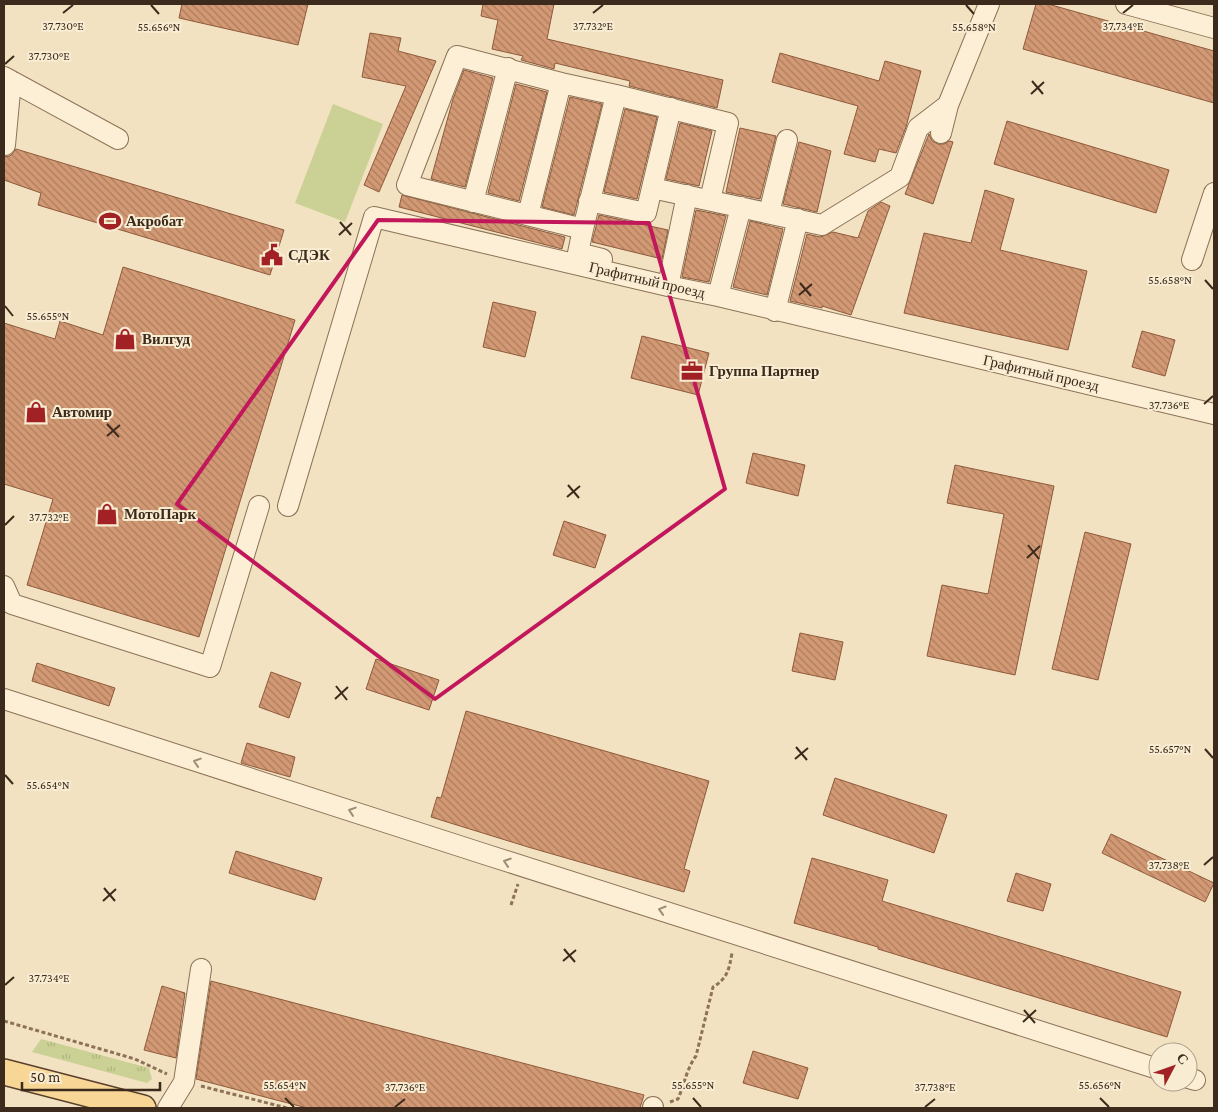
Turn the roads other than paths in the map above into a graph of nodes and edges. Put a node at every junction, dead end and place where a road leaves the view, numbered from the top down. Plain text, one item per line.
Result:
1 (989, 4) edge
2 (1126, 4) edge
3 (1214, 28) edge
4 (508, 68) junction
5 (8, 79) edge
6 (562, 83) junction
7 (616, 95) junction
8 (948, 105) junction
9 (671, 108) junction
10 (941, 133) dead end
11 (118, 139) dead end
12 (787, 140) dead end
13 (5, 145) edge
14 (652, 188) junction
15 (1214, 193) edge
16 (687, 195) junction
17 (710, 200) junction
18 (589, 201) junction
19 (473, 202) junction
20 (741, 207) junction
21 (769, 213) junction
22 (528, 216) junction
23 (798, 220) junction
24 (583, 229) junction
25 (1192, 260) dead end
26 (662, 279) junction
27 (718, 296) junction
28 (775, 310) junction
29 (1214, 414) edge
30 (259, 506) dead end
31 (288, 506) dead end
32 (4, 586) edge
33 (4, 699) edge
34 (201, 969) dead end
35 (1148, 1066) edge
36 (4, 1072) edge
37 (143, 1108) edge
38 (168, 1108) edge

1 - 8 street
2 - 3 street
4 - 6 street
4 - 19 street
4 - 19 street
5 - 11 street
5 - 13 street
6 - 7 street
6 - 22 street
7 - 9 street
7 - 18 street
8 - 10 street
8 - 23 street
9 - 14 street
9 - 17 street
12 - 21 street
14 - 16 street
14 - 18 street
15 - 25 street
16 - 17 street
16 - 26 street
17 - 20 street
18 - 24 street
19 - 22 street
20 - 21 street
20 - 27 street
21 - 23 street
22 - 24 street
23 - 28 street
24 - 26 street
26 - 27 street, Графитный проезд
26 - 31 street, Графитный проезд
27 - 28 street, Графитный проезд
28 - 29 street, Графитный проезд
30 - 32 street
35 -> 33 street
34 - 38 street
36 - 37 main road

